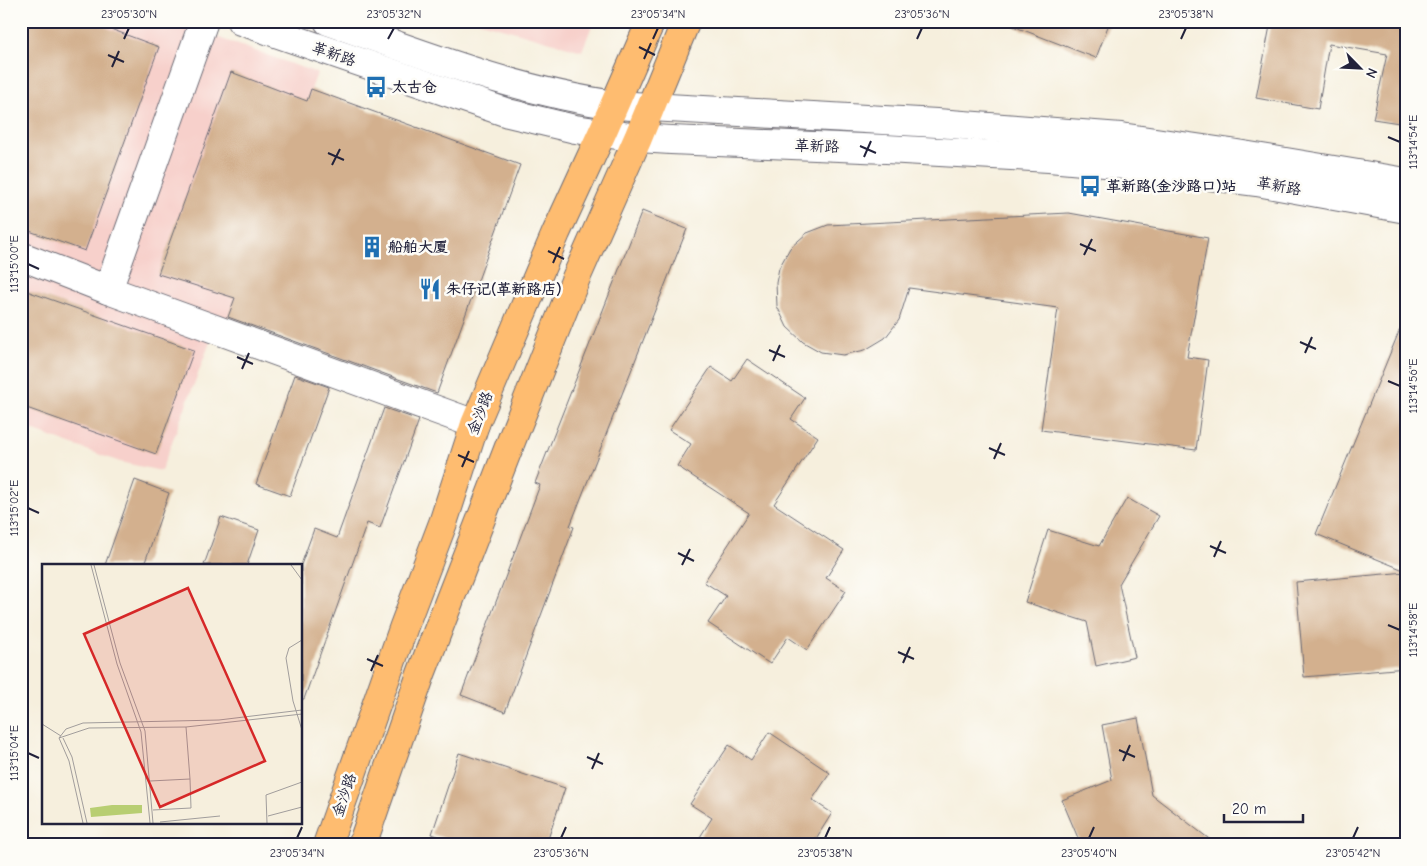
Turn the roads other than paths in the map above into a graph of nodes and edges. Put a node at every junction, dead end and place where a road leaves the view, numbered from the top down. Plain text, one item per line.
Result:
1 (204, 21) edge
2 (241, 21) edge
3 (328, 21) edge
4 (651, 21) edge
5 (686, 21) edge
6 (615, 105) junction
7 (651, 106) junction
8 (602, 133) junction
9 (638, 138) junction
10 (1406, 182) edge
11 (1406, 209) edge
12 (21, 256) edge
13 (108, 290) junction
14 (474, 424) junction
15 (327, 845) edge
16 (362, 845) edge

1 - 13 street
2 - 8 street, 革新路
3 - 6 street, 革新路
4 - 6 main road, 金沙路
5 - 7 main road
6 - 7 street, 革新路
6 - 8 main road, 金沙路
7 - 9 main road
7 - 10 street, 革新路
8 - 9 street, 革新路
8 - 14 main road, 金沙路
9 - 11 street, 革新路
9 - 16 main road
12 - 13 street
13 - 14 street
14 - 15 main road, 金沙路

